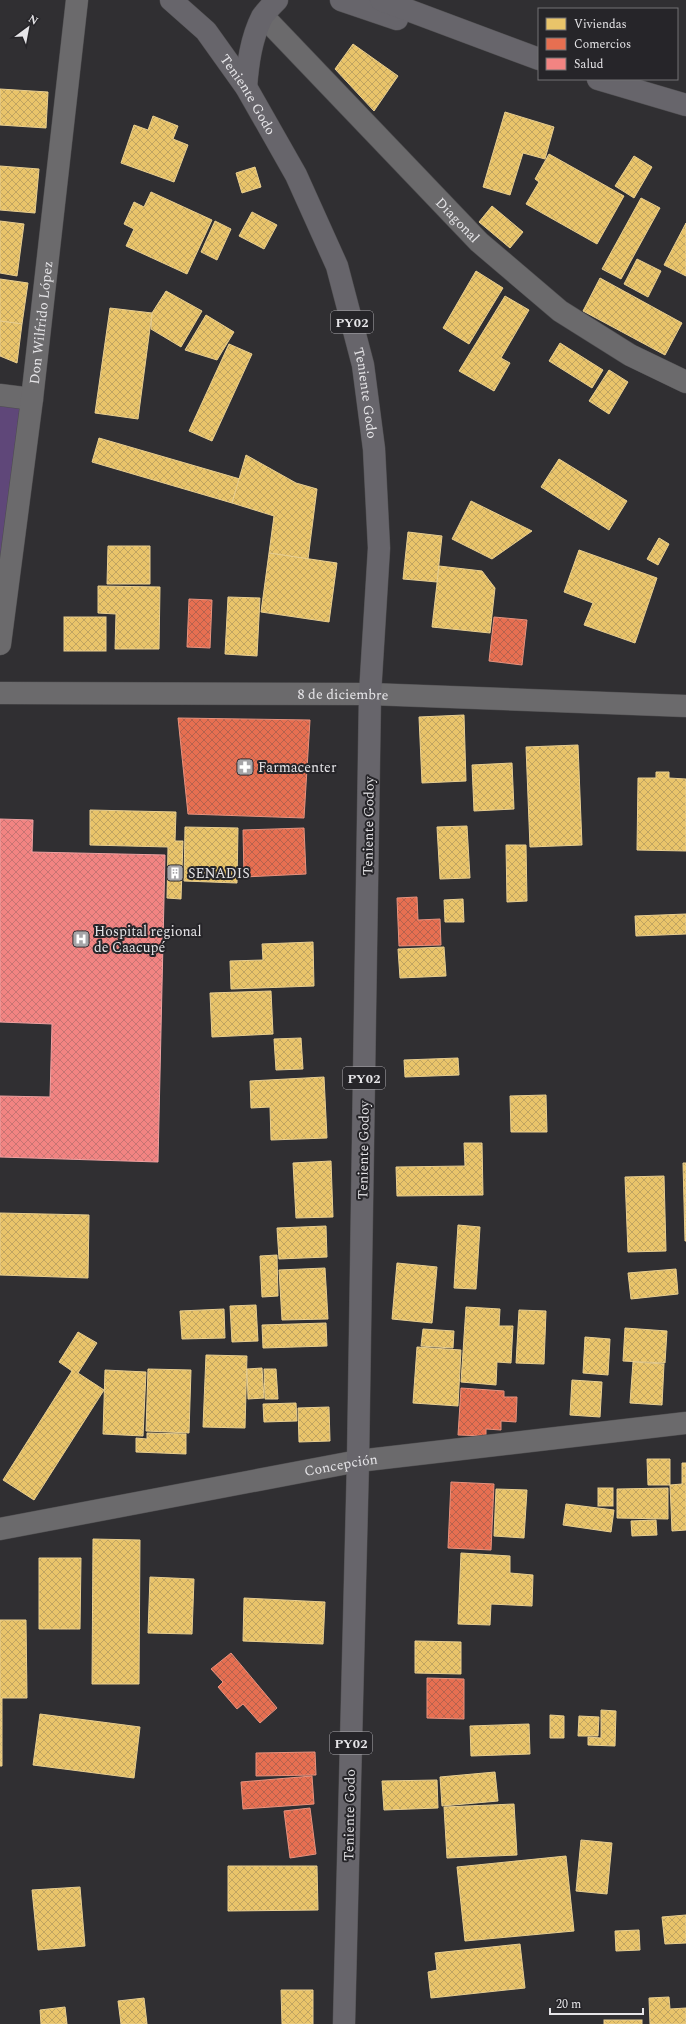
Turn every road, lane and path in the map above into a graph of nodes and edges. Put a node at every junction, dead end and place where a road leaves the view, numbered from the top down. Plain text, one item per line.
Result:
1 (77, 0) edge
2 (171, 0) edge
3 (341, 0) edge
4 (382, 0) edge
5 (270, 8) edge
6 (444, 25) junction
7 (538, 60) edge
8 (601, 80) edge
9 (246, 87) junction
10 (686, 105) edge
11 (686, 382) edge
12 (0, 395) edge
13 (32, 399) junction
14 (0, 644) edge
15 (0, 693) edge
16 (370, 694) junction
17 (686, 706) edge
18 (686, 1423) edge
19 (358, 1461) junction
20 (0, 1529) edge
21 (344, 2024) edge

1 - 13 street, Don Wilfrido López
2 - 9 main road, Teniente Godo / PY02
3 - 6 main road
4 - 6 main road
5 - 9 main road
5 - 11 street, Diagonal
6 - 7 main road
8 - 10 main road
9 - 16 main road, Teniente Godo / PY02
12 - 13 street
13 - 14 street, Don Wilfrido López
15 - 16 street, 8 de diciembre
16 - 17 street, 8 de diciembre
16 - 19 main road, Teniente Godoy / PY02
18 - 19 street, Concepción
19 - 20 street, Concepción
19 - 21 main road, Teniente Godo / PY02

